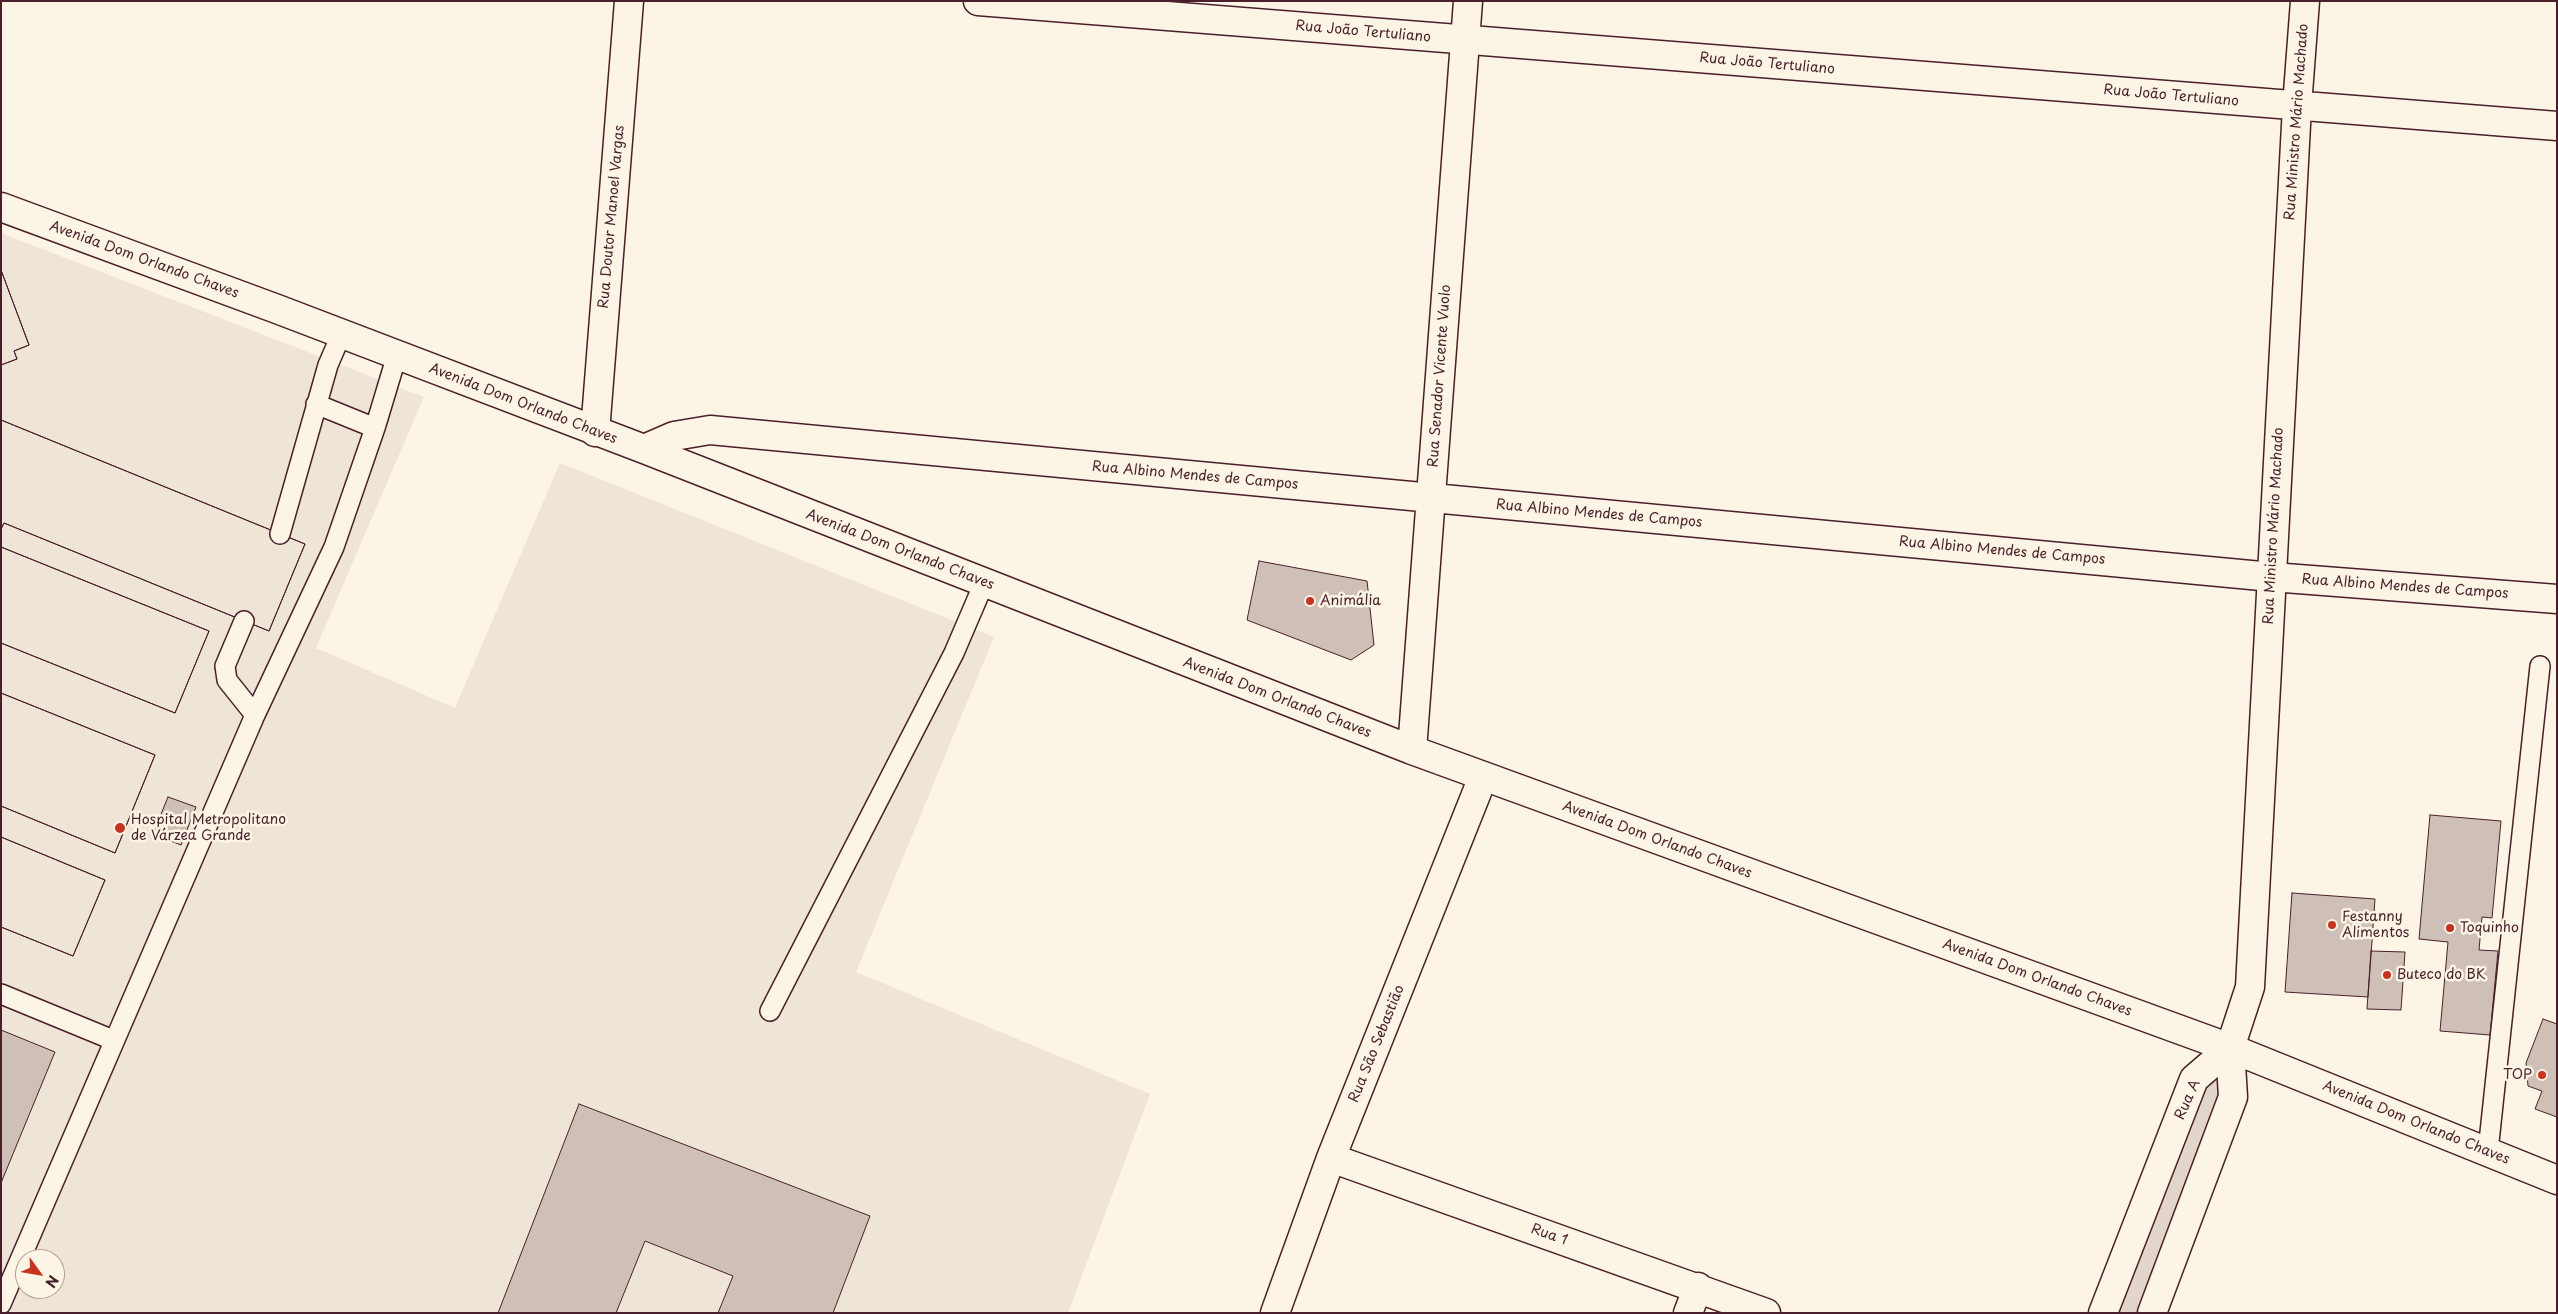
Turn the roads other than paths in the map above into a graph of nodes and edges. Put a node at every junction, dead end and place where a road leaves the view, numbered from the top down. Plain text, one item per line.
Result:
1 (630, 1) edge
2 (978, 1) edge
3 (1468, 1) edge
4 (2305, 1) edge
5 (1465, 40) junction
6 (2297, 106) junction
7 (2557, 126) edge
8 (1, 207) edge
9 (342, 335) junction
10 (397, 356) junction
11 (316, 404) junction
12 (375, 428) junction
13 (595, 432) junction
14 (644, 450) junction
15 (1430, 498) junction
16 (280, 534) dead end
17 (2272, 577) junction
18 (984, 583) junction
19 (2557, 599) edge
20 (244, 621) dead end
21 (2540, 666) dead end
22 (255, 715) junction
23 (1412, 750) junction
24 (1483, 777) junction
25 (1, 994) edge
26 (770, 1011) dead end
27 (113, 1040) junction
28 (2230, 1048) junction
29 (2488, 1151) junction
30 (1331, 1158) junction
31 (2557, 1180) edge
32 (1698, 1287) junction
33 (1, 1304) edge
34 (1274, 1313) edge
35 (1688, 1313) edge
36 (1766, 1313) edge
37 (2102, 1313) edge
38 (2152, 1313) edge

1 - 13 street, Rua Doutor Manoel Vargas
2 - 5 street, Rua João Tertuliano
3 - 5 street, Rua Senador Vicente Vuolo
4 - 6 street, Rua Ministro Mário Machado
5 - 6 street, Rua João Tertuliano
5 - 15 street, Rua Senador Vicente Vuolo
6 - 7 street, Rua João Tertuliano
6 - 17 street, Rua Ministro Mário Machado
8 - 9 street, Avenida Dom Orlando Chaves
9 - 10 street, Avenida Dom Orlando Chaves
9 - 11 lane
10 - 12 lane
10 - 13 street, Avenida Dom Orlando Chaves
11 - 12 lane
11 - 16 lane
12 - 22 lane
13 - 14 street, Avenida Dom Orlando Chaves
14 - 15 street, Rua Albino Mendes de Campos
14 - 18 street, Avenida Dom Orlando Chaves
15 - 17 street, Rua Albino Mendes de Campos
15 - 23 street, Rua Senador Vicente Vuolo
17 - 19 street, Rua Albino Mendes de Campos
17 - 28 street, Rua Ministro Mário Machado
18 - 23 street, Avenida Dom Orlando Chaves
18 - 26 lane
20 - 22 lane
21 - 29 lane
22 - 27 lane
23 - 24 street, Avenida Dom Orlando Chaves
24 - 28 street, Avenida Dom Orlando Chaves
24 - 30 street, Rua São Sebastião
25 - 27 lane
27 - 33 lane
28 - 29 street, Avenida Dom Orlando Chaves
28 - 37 street, Rua A
28 - 38 street
29 - 31 street, Avenida Dom Orlando Chaves
30 - 32 street, Rua 1
30 - 34 street, Rua São Sebastião
32 - 35 street
32 - 36 street, Rua 1

